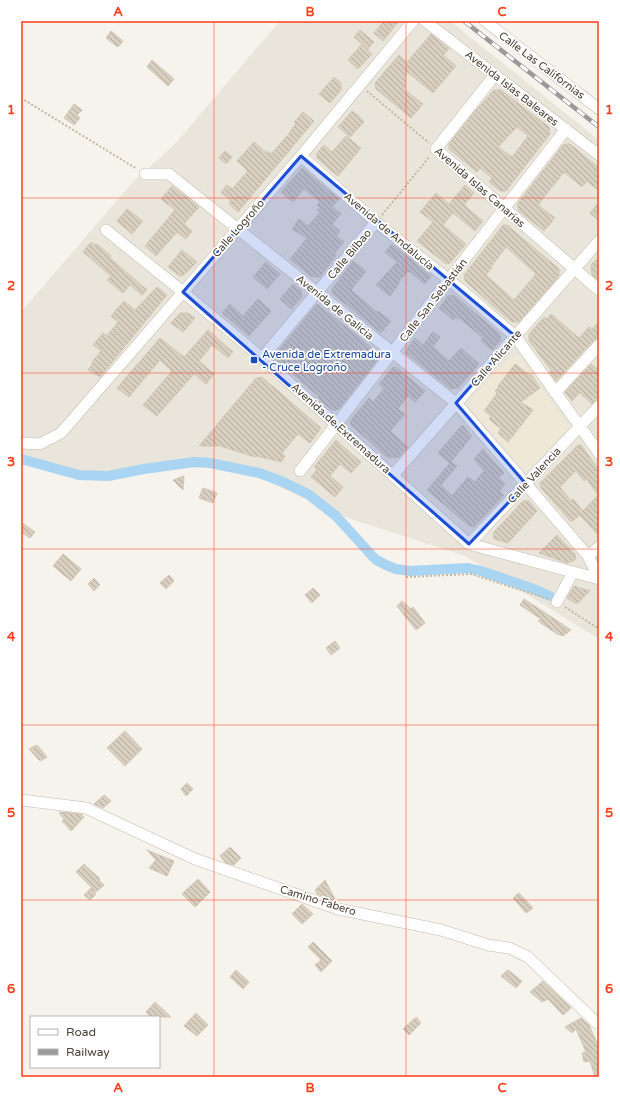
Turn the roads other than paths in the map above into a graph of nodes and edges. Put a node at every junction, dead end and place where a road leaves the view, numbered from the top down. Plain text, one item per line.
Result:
1 (413, 21) edge
2 (425, 21) edge
3 (485, 21) edge
4 (495, 75) junction
5 (599, 109) edge
6 (566, 129) junction
7 (599, 154) edge
8 (301, 156) junction
9 (145, 174) road end
10 (504, 208) junction
11 (376, 222) junction
12 (238, 228) junction
13 (106, 230) dead end
14 (599, 241) edge
15 (574, 269) junction
16 (448, 280) junction
17 (599, 290) edge
18 (183, 292) junction
19 (316, 293) junction
20 (515, 336) junction
21 (599, 345) edge
22 (392, 352) junction
23 (262, 358) junction
24 (556, 393) junction
25 (456, 403) junction
26 (599, 406) edge
27 (336, 424) junction
28 (580, 426) junction
29 (21, 443) edge
30 (599, 453) edge
31 (300, 471) dead end
32 (393, 475) junction
33 (526, 484) junction
34 (469, 544) junction
35 (599, 547) edge
36 (588, 556) junction
37 (573, 572) junction
38 (599, 579) edge
39 (557, 602) road end
40 (21, 800) edge
41 (599, 1025) edge

1 - 8 street, Calle Logroño
2 - 4 street, Avenida Islas Baleares
3 - 5 street, Calle Las Californias
4 - 6 street, Avenida Islas Baleares
4 - 10 street, Avenida Islas Canarias
6 - 7 street, Avenida Islas Baleares
6 - 10 street, Calle San Sebastián
8 - 11 street, Avenida de Andalucía
8 - 12 street, Calle Logroño
9 - 12 street, Avenida de Galicia
10 - 15 street, Avenida Islas Canarias
10 - 16 street, Calle San Sebastián
11 - 16 street, Avenida de Andalucía
11 - 19 street, Calle Bilbao
12 - 18 street, Calle Logroño
12 - 19 street, Avenida de Galicia
13 - 18 street, Avenida de Extremadura
14 - 15 street, Calle Alicante
15 - 17 street, Avenida Islas Canarias
15 - 20 street, Calle Alicante
16 - 20 street, Avenida de Andalucía
16 - 22 street, Calle San Sebastián
18 - 23 street, Avenida de Extremadura
18 - 29 street, Calle Logroño
19 - 22 street, Avenida de Galicia
19 - 23 street, Calle Bilbao
20 - 24 street, Avenida de Andalucía
20 - 25 street, Calle Alicante
21 - 24 street
22 - 25 street, Avenida de Galicia
22 - 27 street, Calle San Sebastián
23 - 27 street, Avenida de Extremadura
24 - 28 street, Avenida de Andalucía
25 - 32 street, Calle Alicante
25 - 33 street, Avenida de Galicia
26 - 28 street, Calle Valencia
27 - 31 street, Calle San Sebastián
27 - 32 street, Avenida de Extremadura
28 - 30 street, Avenida de Andalucía
28 - 33 street, Calle Valencia
32 - 34 street, Avenida de Extremadura
33 - 34 street, Calle Valencia
33 - 36 street, Avenida de Galicia
34 - 37 street, Avenida de Extremadura
35 - 36 street
36 - 38 street, Avenida de Galicia
37 - 38 street, Avenida de Extremadura
37 - 39 street
40 - 41 street, Camino Fabero

